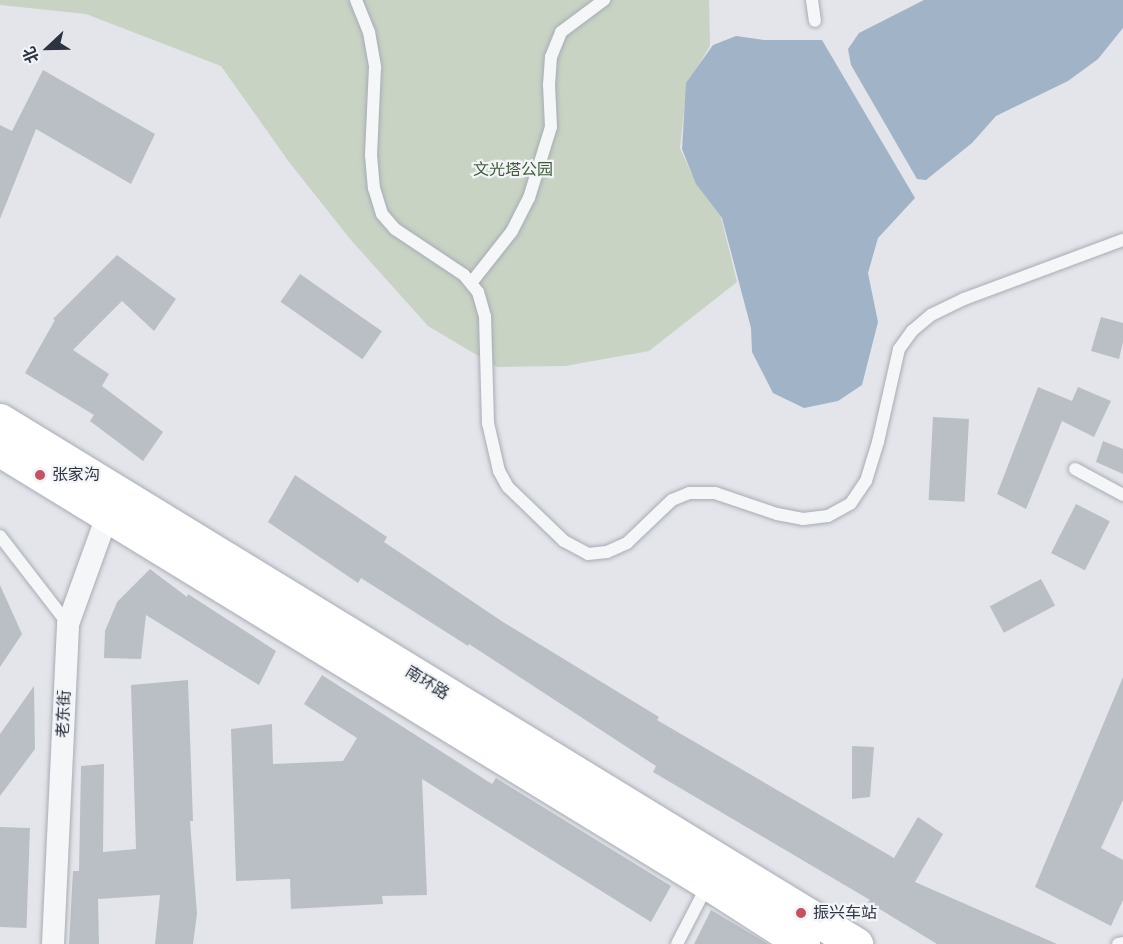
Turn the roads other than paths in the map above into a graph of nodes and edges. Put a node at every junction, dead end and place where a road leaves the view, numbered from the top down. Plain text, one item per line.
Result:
1 (356, 0) edge
2 (604, 0) edge
3 (812, 0) edge
4 (815, 21) dead end
5 (1123, 240) edge
6 (471, 283) junction
7 (0, 420) edge
8 (0, 450) edge
9 (1075, 469) dead end
10 (1123, 495) edge
11 (114, 506) junction
12 (0, 536) edge
13 (68, 624) junction
14 (714, 873) junction
15 (1123, 943) edge
16 (53, 944) edge
17 (677, 944) edge
18 (803, 944) edge
19 (856, 944) edge
20 (1119, 944) edge

1 - 6 lane
2 - 6 lane
3 - 4 lane
5 - 6 lane
7 - 11 main road, 南环路
8 - 11 main road, 南环路
9 - 10 lane
11 - 13 street, 老东街
11 - 14 main road, 南环路
12 - 13 lane
13 - 16 street, 老东街
14 - 17 lane
14 - 18 main road, 南环路
14 - 19 main road, 南环路
15 - 20 lane

